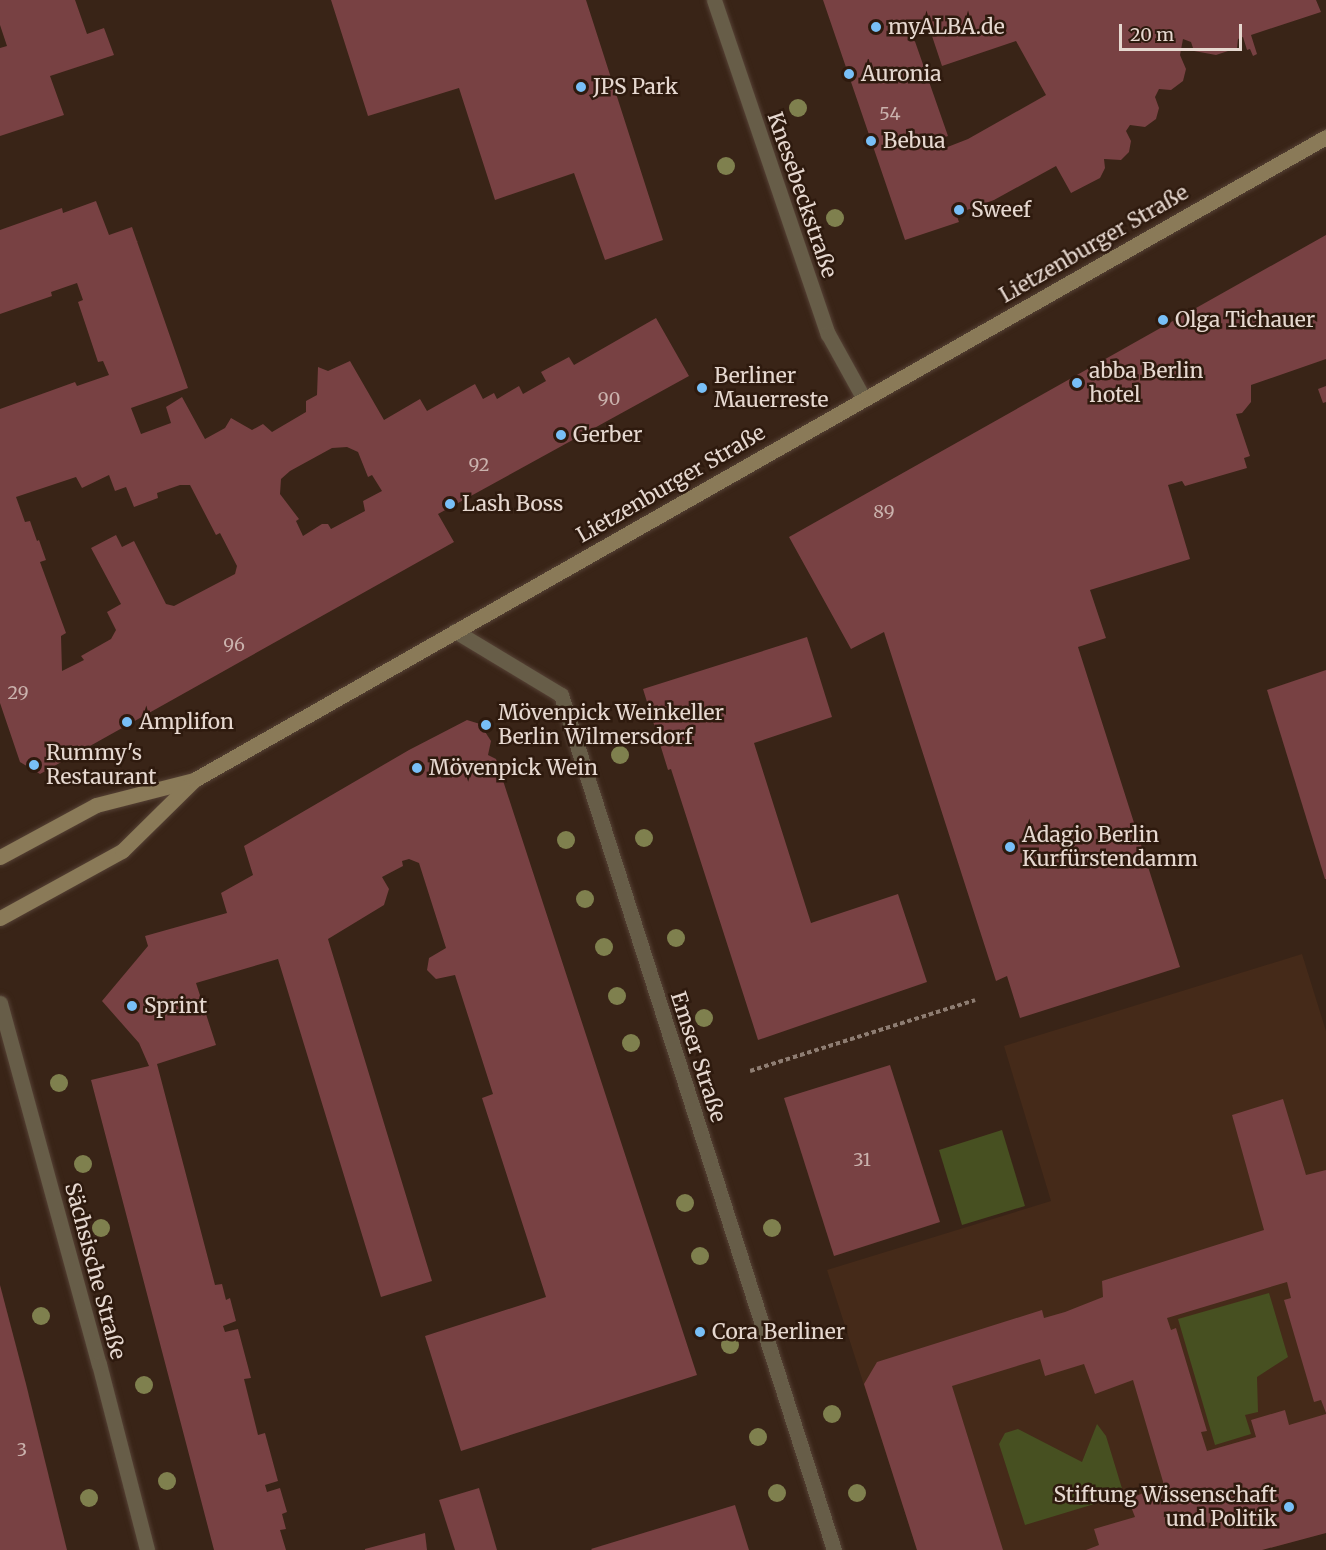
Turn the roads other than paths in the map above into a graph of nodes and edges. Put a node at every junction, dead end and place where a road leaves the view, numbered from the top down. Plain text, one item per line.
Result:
1 (714, 0) edge
2 (1326, 137) edge
3 (864, 399) junction
4 (455, 631) junction
5 (194, 780) junction
6 (0, 857) edge
7 (0, 918) edge
8 (0, 1004) edge
9 (147, 1550) edge
10 (834, 1550) edge

1 - 3 street, Knesebeckstraße
2 - 3 main road, Lietzenburger Straße
3 - 4 main road, Lietzenburger Straße
4 - 5 main road, Lietzenburger Straße
4 - 10 street, Emser Straße
5 - 6 main road, Lietzenburger Straße
5 - 7 main road, Lietzenburger Straße
8 - 9 street, Sächsische Straße

